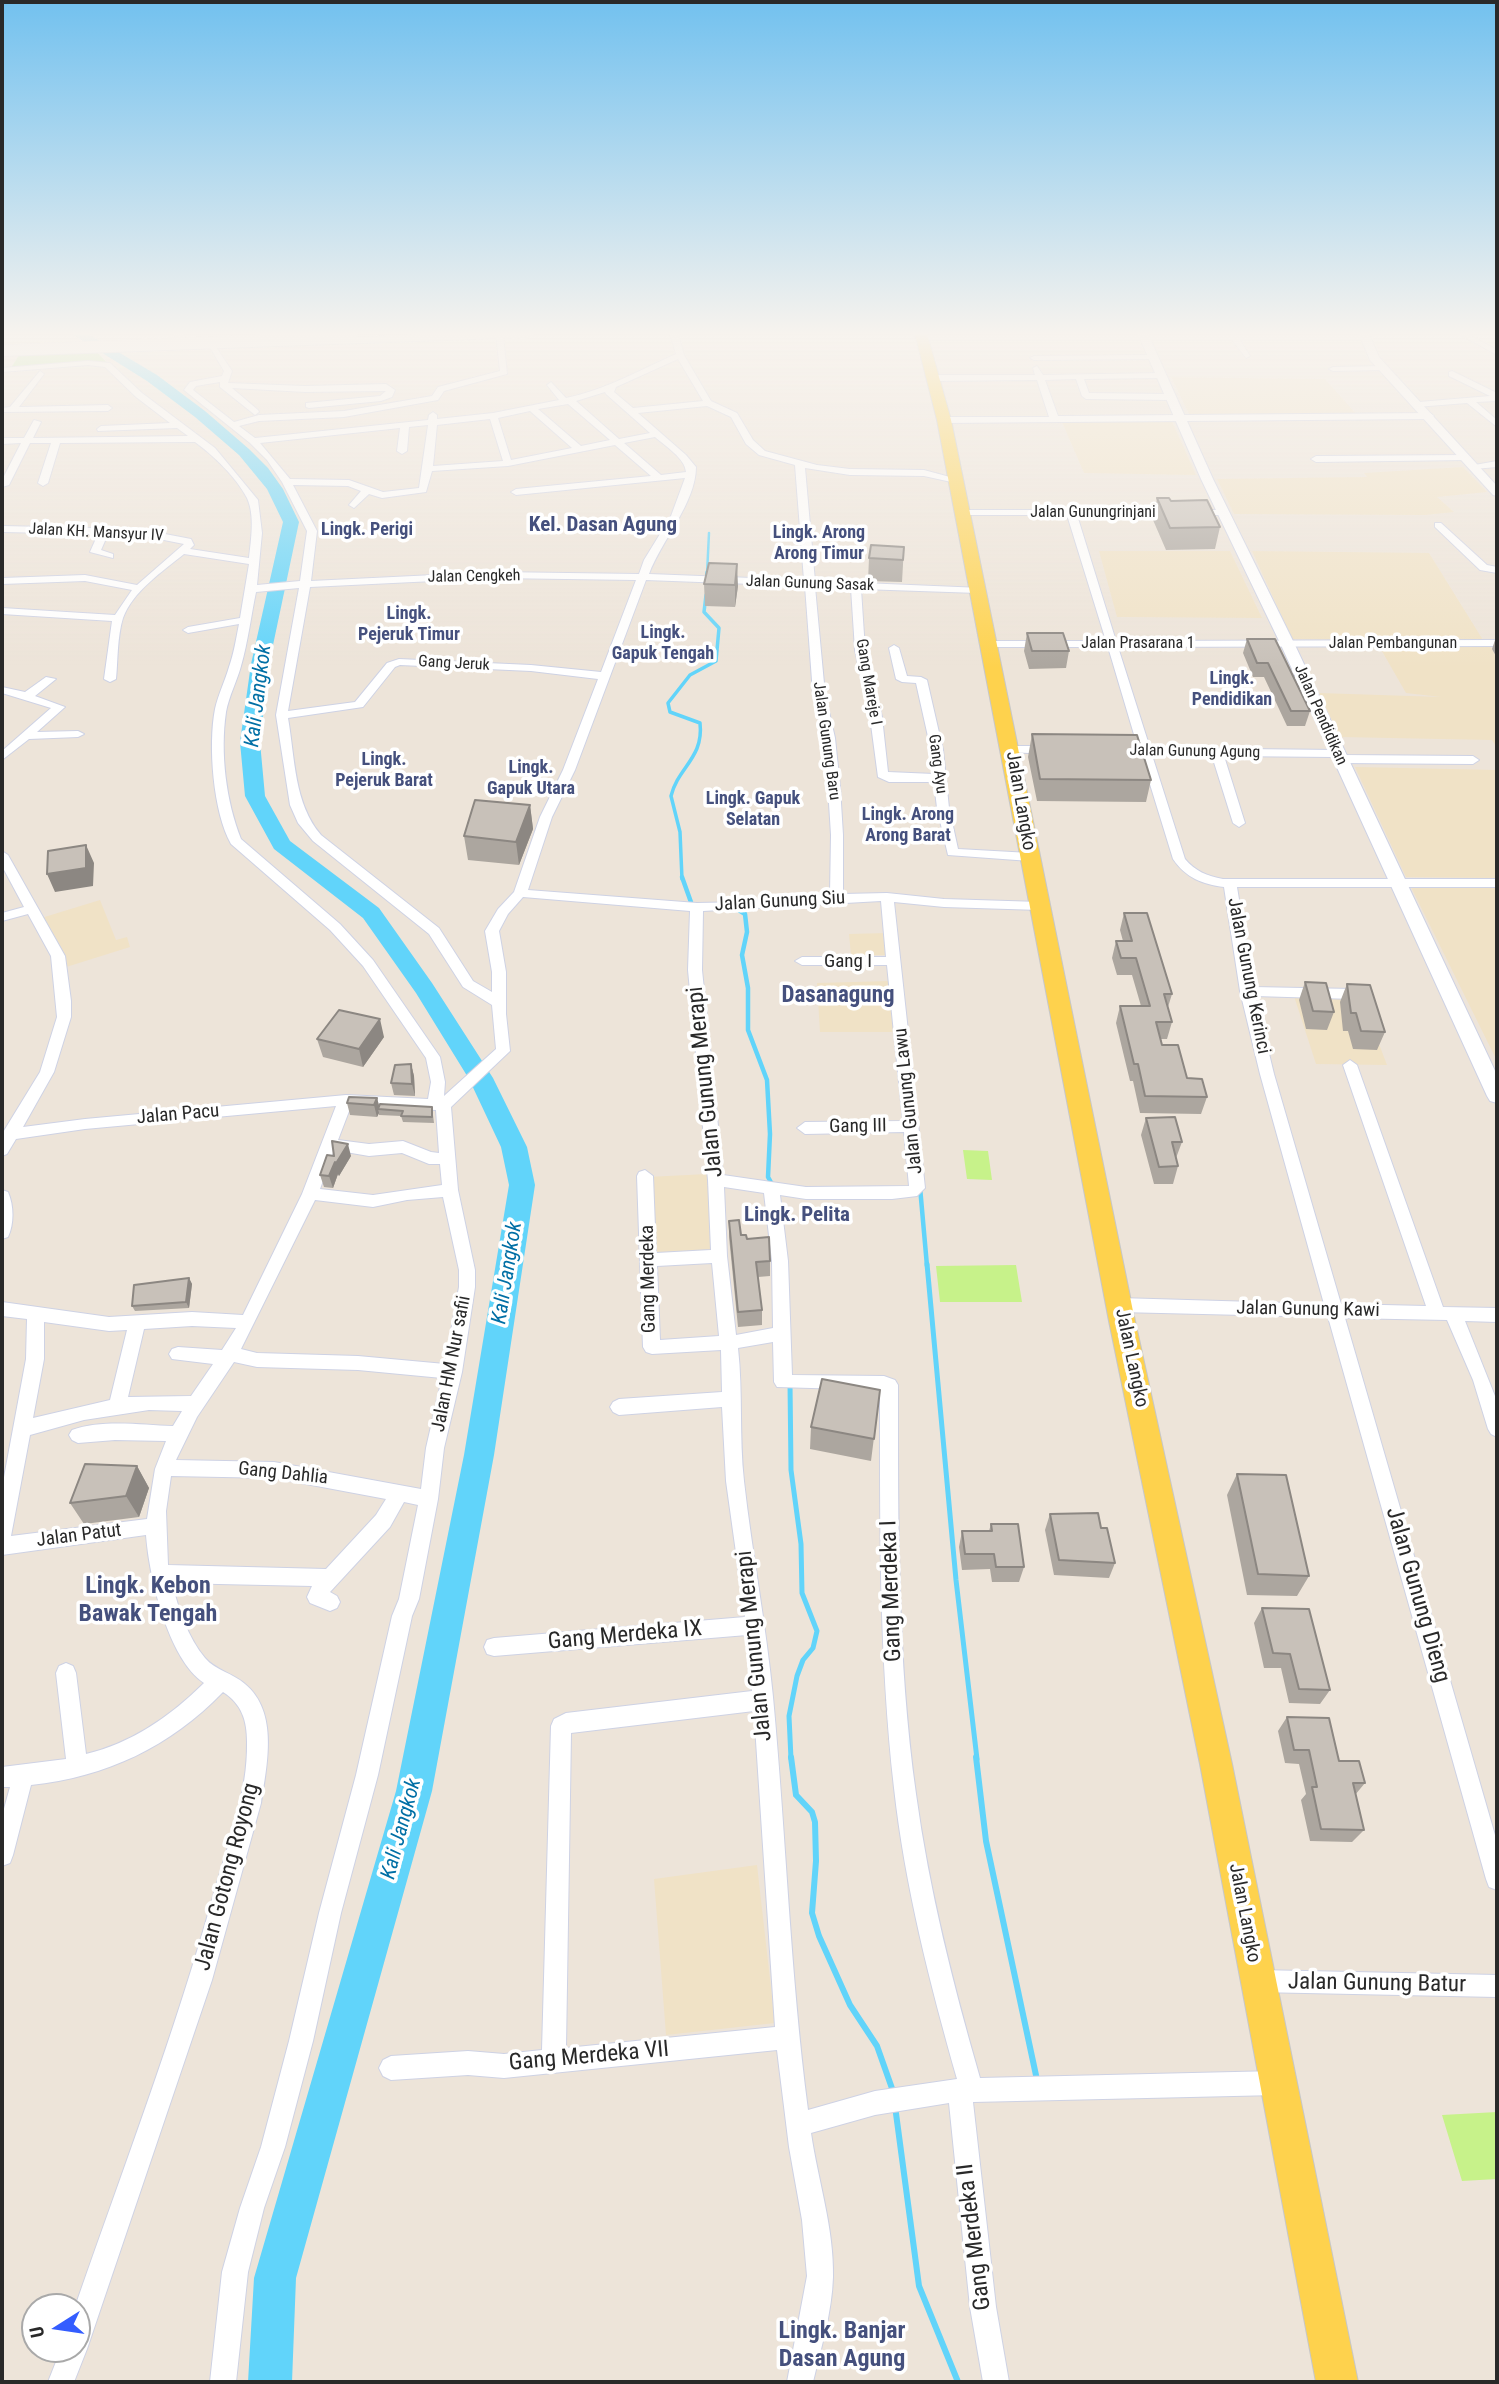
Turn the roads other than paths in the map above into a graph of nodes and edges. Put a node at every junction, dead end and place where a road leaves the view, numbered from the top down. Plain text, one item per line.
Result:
1 (26, 445) edge
2 (55, 445) edge
3 (205, 445) edge
4 (257, 445) edge
5 (403, 445) edge
6 (431, 445) edge
7 (502, 445) edge
8 (575, 445) edge
9 (593, 445) edge
10 (620, 445) edge
11 (668, 445) edge
12 (753, 445) edge
13 (949, 445) edge
14 (1192, 445) edge
15 (1455, 445) edge
16 (578, 448) junction
17 (757, 449) junction
18 (402, 451) dead end
19 (1317, 459) dead end
20 (1470, 462) junction
21 (508, 463) junction
22 (1497, 464) edge
23 (800, 465) junction
24 (428, 469) junction
25 (955, 473) junction
26 (689, 475) junction
27 (657, 477) junction
28 (287, 482) junction
29 (43, 483) dead end
30 (4, 485) dead end
31 (368, 489) junction
32 (516, 492) dead end
33 (1497, 493) edge
34 (354, 505) dead end
35 (1223, 512) junction
36 (962, 513) junction
37 (1072, 515) junction
38 (1438, 525) dead end
39 (2, 529) edge
40 (104, 532) junction
41 (186, 547) junction
42 (109, 556) dead end
43 (254, 562) junction
44 (1497, 570) edge
45 (642, 577) junction
46 (2, 581) edge
47 (810, 584) junction
48 (302, 585) junction
49 (856, 586) junction
50 (139, 588) junction
51 (258, 588) junction
52 (978, 590) junction
53 (2, 611) edge
54 (118, 618) junction
55 (245, 620) junction
56 (188, 630) dead end
57 (1497, 643) edge
58 (988, 644) junction
59 (1112, 644) junction
60 (1288, 645) junction
61 (894, 649) dead end
62 (605, 676) junction
63 (50, 679) dead end
64 (110, 679) dead end
65 (2, 690) edge
66 (26, 696) junction
67 (282, 715) junction
68 (78, 734) dead end
69 (23, 736) junction
70 (1011, 750) junction
71 (1069, 750) edge
72 (1119, 751) edge
73 (1144, 751) junction
74 (1217, 752) junction
75 (1338, 756) junction
76 (2, 757) edge
77 (1473, 760) dead end
78 (940, 778) junction
79 (1239, 823) dead end
80 (2, 855) edge
81 (1030, 857) junction
82 (6, 876) edge
83 (1397, 882) junction
84 (1230, 883) junction
85 (1497, 883) edge
86 (520, 893) junction
87 (887, 897) junction
88 (836, 898) junction
89 (1040, 906) junction
90 (695, 907) junction
91 (31, 909) junction
92 (2, 917) edge
93 (802, 961) dead end
94 (894, 961) junction
95 (1247, 991) junction
96 (1353, 994) edge
97 (499, 1003) junction
98 (1350, 1065) dead end
99 (1497, 1096) edge
100 (346, 1100) junction
101 (442, 1103) junction
102 (911, 1126) junction
103 (805, 1128) dead end
104 (10, 1134) junction
105 (331, 1144) junction
106 (2, 1150) edge
107 (447, 1159) junction
108 (645, 1176) dead end
109 (716, 1180) junction
110 (774, 1188) junction
111 (450, 1190) junction
112 (310, 1194) junction
113 (2, 1196) edge
114 (2, 1233) edge
115 (719, 1256) junction
116 (648, 1260) junction
117 (1119, 1305) junction
118 (2, 1309) edge
119 (1333, 1311) junction
120 (1445, 1313) junction
121 (36, 1314) junction
122 (1497, 1315) edge
123 (248, 1322) junction
124 (137, 1324) junction
125 (781, 1334) junction
126 (728, 1343) junction
127 (178, 1354) dead end
128 (229, 1356) junction
129 (453, 1371) junction
130 (730, 1399) junction
131 (118, 1404) junction
132 (194, 1404) junction
133 (620, 1407) dead end
134 (1497, 1429) edge
135 (20, 1430) junction
136 (78, 1434) dead end
137 (178, 1434) junction
138 (165, 1468) junction
139 (400, 1492) junction
140 (429, 1499) junction
141 (156, 1526) junction
142 (2, 1536) edge
143 (2, 1546) edge
144 (159, 1574) junction
145 (330, 1578) junction
146 (330, 1602) dead end
147 (756, 1625) junction
148 (494, 1647) dead end
149 (66, 1673) dead end
150 (221, 1680) junction
151 (763, 1700) junction
152 (78, 1768) junction
153 (13, 1777) edge
154 (2, 1855) edge
155 (1497, 1879) edge
156 (1257, 1982) junction
157 (1497, 1986) edge
158 (787, 2038) junction
159 (554, 2062) junction
160 (391, 2068) dead end
161 (1277, 2083) junction
162 (966, 2090) junction
163 (798, 2125) junction
164 (91, 2297) edge
165 (68, 2363) edge
166 (61, 2382) edge
167 (223, 2382) edge
168 (800, 2382) edge
169 (996, 2382) edge
170 (1337, 2382) edge

1 - 30 street
2 - 29 street
3 - 43 street, Jalan HM Nur safii
4 - 28 street
5 - 18 street
6 - 24 street
7 - 21 street
8 - 16 street
9 - 16 street
10 - 27 street
11 - 26 street
12 - 17 street
13 - 25 main road, Jalan Langko
14 - 35 main road, Jalan Pendidikan
15 - 20 street
16 - 21 street
17 - 23 street
17 - 25 street
19 - 20 street
20 - 22 street
20 - 33 street
21 - 24 street
23 - 25 street
23 - 47 street
24 - 31 street
25 - 36 main road, Jalan Langko
26 - 27 street
26 - 45 street
27 - 32 street
28 - 31 street
28 - 48 street
31 - 34 street
35 - 37 street, Jalan Gunungrinjani
35 - 60 main road, Jalan Pendidikan
36 - 37 street, Jalan Gunungrinjani
36 - 52 main road, Jalan Langko
37 - 59 street, Jalan Gunung Kerinci
38 - 44 street
39 - 40 street, Jalan KH. Mansyur IV
40 - 41 street, Jalan KH. Mansyur IV
40 - 42 street
41 - 43 street, Jalan KH. Mansyur IV
41 - 50 street
43 - 51 street, Jalan HM Nur safii
45 - 47 street, Jalan Gunung Sasak
45 - 48 street, Jalan Cengkeh
45 - 62 street
46 - 50 street
47 - 49 street, Jalan Gunung Sasak
47 - 88 street, Jalan Gunung Baru
48 - 51 street, Jalan Cengkeh
48 - 67 street
49 - 52 street, Jalan Gunung Sasak
49 - 78 street, Gang Mareje I
50 - 54 street
51 - 55 street, Jalan HM Nur safii
52 - 58 main road, Jalan Langko
53 - 54 street
54 - 64 street
55 - 56 street
55 - 101 street, Jalan HM Nur safii
57 - 60 street, Jalan Pembangunan
58 - 59 street, Jalan Prasarana 1
58 - 70 main road, Jalan Langko
59 - 60 street, Jalan Prasarana 1
59 - 73 street, Jalan Gunung Kerinci
60 - 75 main road, Jalan Pendidikan
61 - 78 street, Gang Ayu
62 - 67 street, Gang Jeruk
62 - 86 street
63 - 66 street
65 - 66 street
66 - 69 street
67 - 97 street
68 - 69 street
69 - 76 street
70 - 71 street
70 - 81 main road, Jalan Langko
72 - 73 street, Jalan Gunung Agung
73 - 74 street, Jalan Gunung Agung
73 - 84 street, Jalan Gunung Kerinci
74 - 75 street, Jalan Gunung Agung
74 - 79 street
75 - 77 street, Jalan Gunung Agung
75 - 83 main road, Jalan Pendidikan
78 - 81 street, Gang Ayu
80 - 82 street
81 - 89 main road, Jalan Langko
82 - 91 street
83 - 84 street
83 - 85 street
83 - 99 main road, Jalan Pendidikan
84 - 95 street, Jalan Gunung Kerinci
86 - 90 street, Jalan Gunung Siu
86 - 97 street
87 - 88 street, Jalan Gunung Siu
87 - 89 street, Jalan Gunung Siu
87 - 94 street, Jalan Gunung Lawu
88 - 90 street, Jalan Gunung Siu
89 - 117 main road, Jalan Langko
90 - 109 street, Jalan Gunung Merapi
91 - 92 street
91 - 104 street
93 - 94 street, Gang I
94 - 102 street, Jalan Gunung Lawu
95 - 96 street
95 - 119 street, Jalan Gunung Kerinci
97 - 101 street
98 - 120 street
100 - 101 street, Jalan Pacu
100 - 104 street, Jalan Pacu
100 - 105 street
101 - 107 street, Jalan HM Nur safii
102 - 103 street, Gang III
102 - 110 street, Jalan Gunung Lawu
104 - 106 street
105 - 107 street
105 - 112 street
107 - 111 street, Jalan HM Nur safii
108 - 116 street, Gang Merdeka
109 - 110 street, Jalan Gunung Lawu
109 - 115 street, Jalan Gunung Merapi
110 - 125 street, Gang Merdeka I
111 - 112 street
111 - 129 street, Jalan HM Nur safii
112 - 123 street
113 - 114 street
115 - 116 street
115 - 126 street, Jalan Gunung Merapi
116 - 126 street, Gang Merdeka
117 - 119 street, Jalan Gunung Kawi
117 - 156 main road, Jalan Langko
118 - 121 street
119 - 120 street, Jalan Gunung Kawi
119 - 155 street, Jalan Gunung Dieng
120 - 122 street, Jalan Gunung Kawi
120 - 134 street
121 - 124 street
121 - 135 street
123 - 124 street
123 - 128 street, Jalan Gotong Royong
124 - 131 street
125 - 126 street
125 - 162 street, Gang Merdeka I
126 - 130 street, Jalan Gunung Merapi
127 - 128 street
128 - 129 street
128 - 132 street, Jalan Gotong Royong
129 - 140 street, Jalan HM Nur safii
130 - 133 street
130 - 147 street, Jalan Gunung Merapi
131 - 132 street
131 - 135 street
132 - 137 street, Jalan Gotong Royong
135 - 142 street
136 - 137 street
137 - 138 street, Jalan Gotong Royong
138 - 139 street, Gang Dahlia
138 - 141 street, Jalan Gotong Royong
139 - 140 street, Gang Dahlia
139 - 145 street
140 - 167 street
141 - 143 street, Jalan Patut
141 - 144 street, Jalan Gotong Royong
144 - 145 street
144 - 150 street, Jalan Gotong Royong
145 - 146 street
147 - 148 street, Gang Merdeka IX
147 - 151 street, Jalan Gunung Merapi
149 - 152 street
150 - 152 street
150 - 164 street, Jalan Gotong Royong
151 - 158 street, Jalan Gunung Merapi
151 - 159 street
152 - 153 street
153 - 154 street
156 - 157 street, Jalan Gunung Batur
156 - 161 main road, Jalan Langko
158 - 159 street, Gang Merdeka VII
158 - 163 street, Jalan Gunung Merapi
159 - 160 street, Gang Merdeka VII
161 - 162 street
161 - 170 main road, Jalan Langko
162 - 163 street
162 - 169 street, Gang Merdeka II
163 - 168 street, Jalan Gunung Merapi
165 - 166 street

